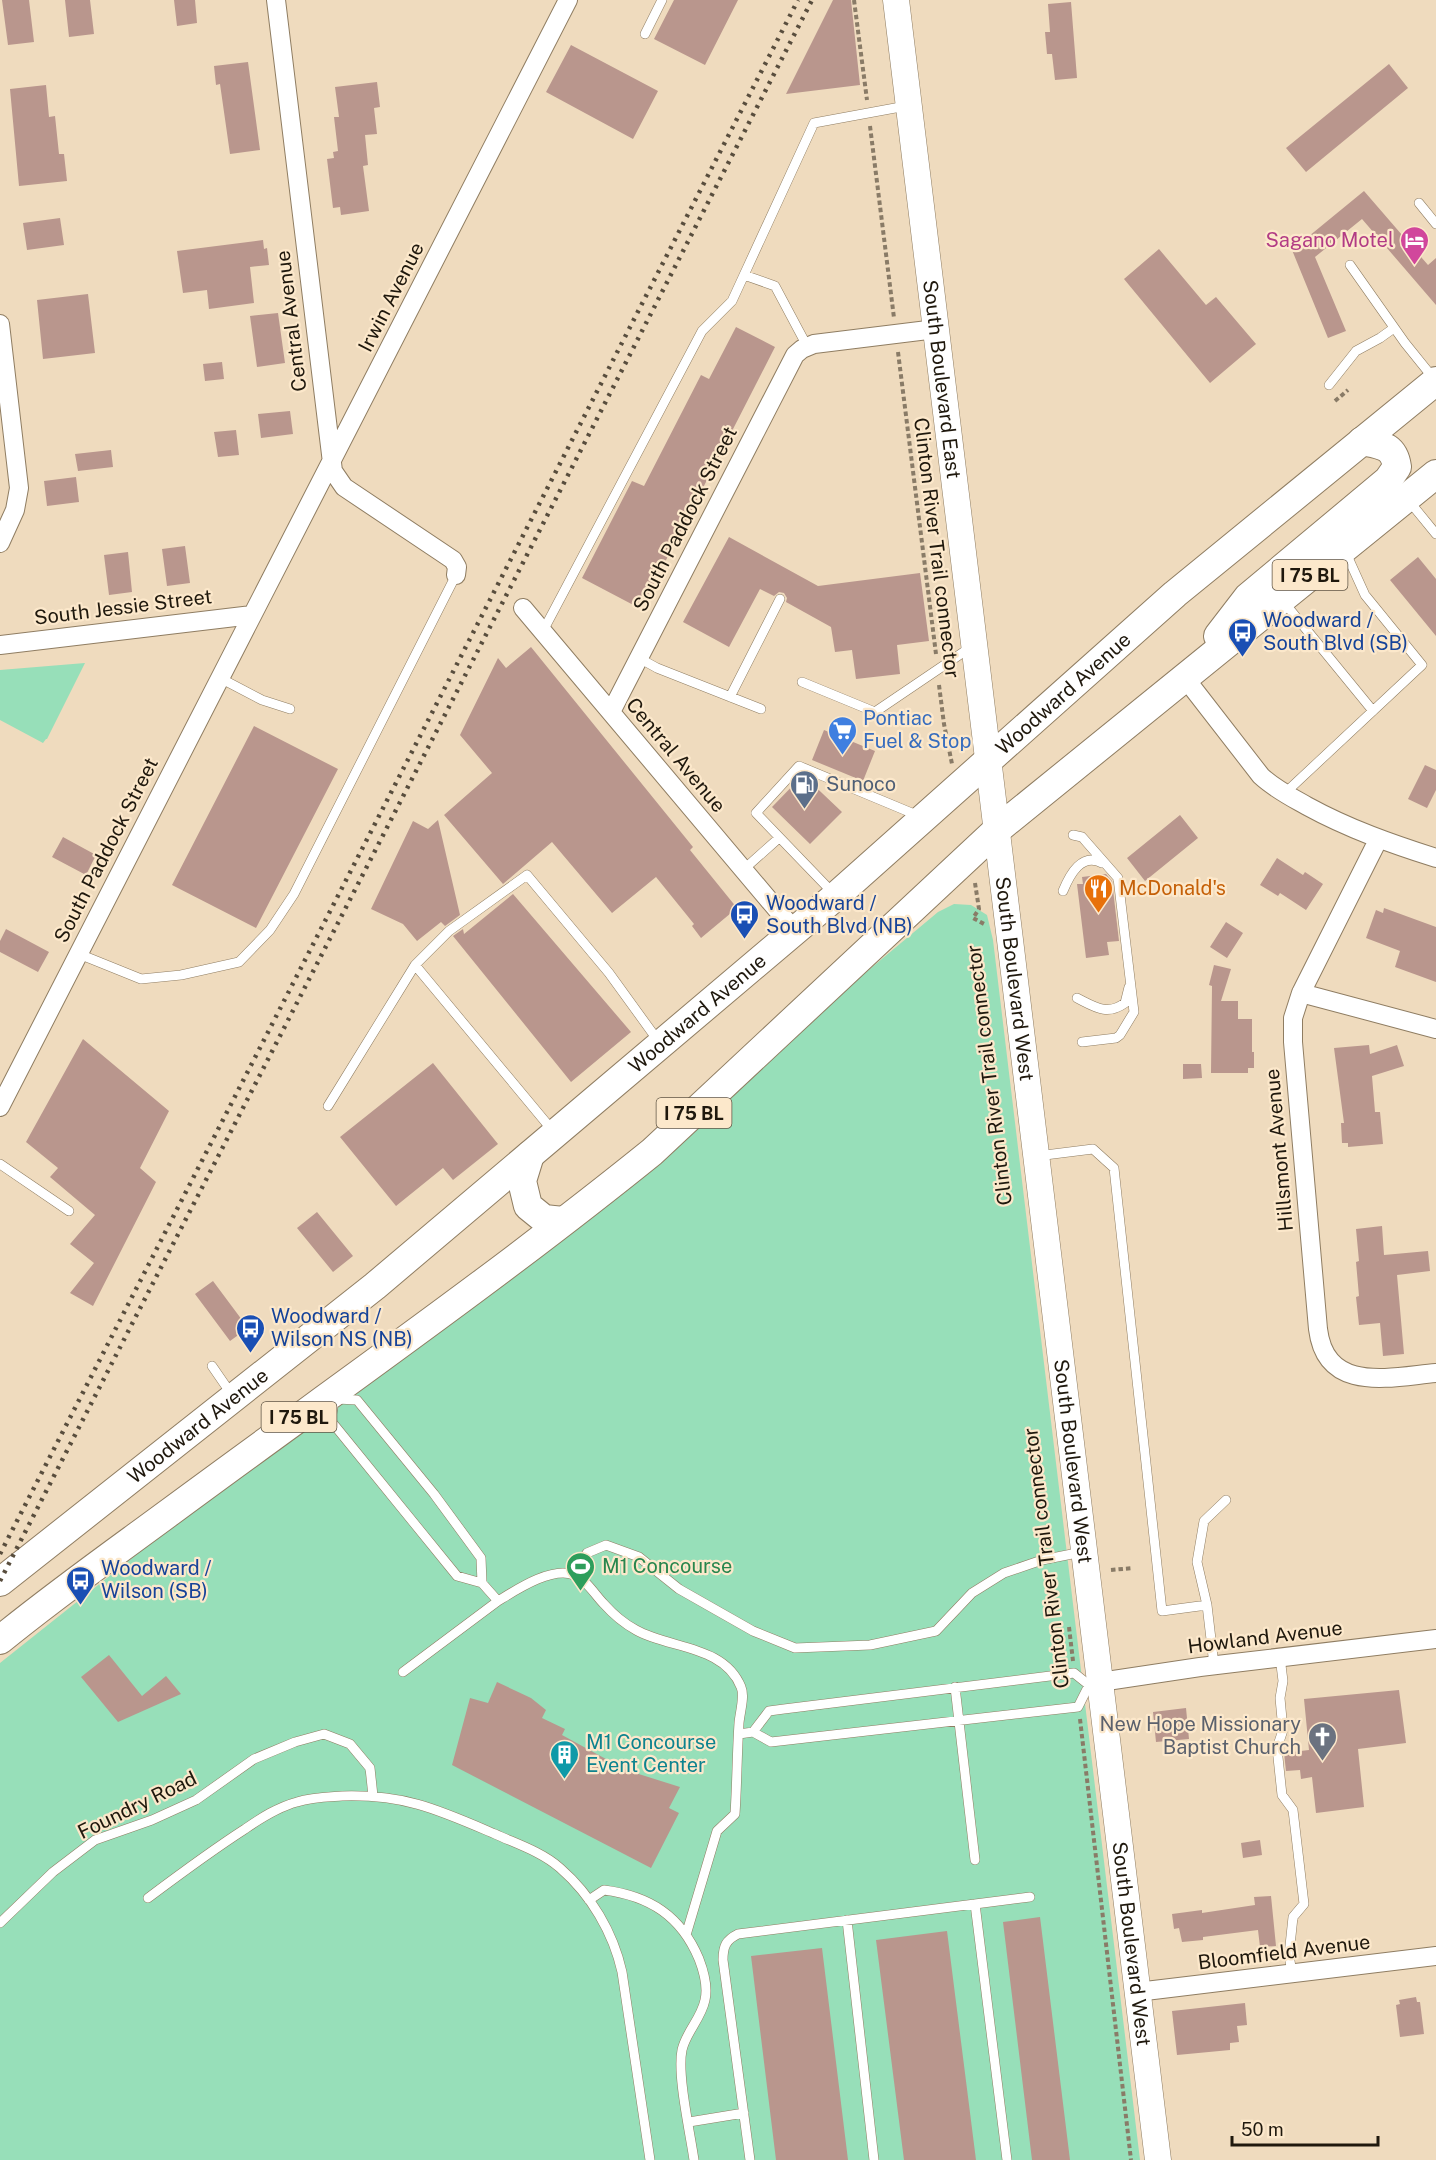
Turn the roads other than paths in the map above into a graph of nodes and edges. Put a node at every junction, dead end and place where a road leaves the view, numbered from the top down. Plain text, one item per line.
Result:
1 (276, 0) edge
2 (568, 0) edge
3 (662, 0) edge
4 (896, 0) edge
5 (645, 34) dead end
6 (909, 106) junction
7 (1419, 203) dead end
8 (1436, 224) edge
9 (1350, 265) dead end
10 (744, 275) junction
11 (0, 324) edge
12 (1394, 328) junction
13 (936, 329) junction
14 (805, 347) junction
15 (1436, 381) edge
16 (1329, 385) dead end
17 (1362, 441) junction
18 (331, 462) junction
19 (1436, 474) edge
20 (1405, 498) junction
21 (1436, 534) edge
22 (0, 543) edge
23 (1344, 548) junction
24 (456, 574) joint
25 (780, 599) dead end
26 (1281, 599) junction
27 (523, 608) dead end
28 (252, 615) junction
29 (543, 631) junction
30 (975, 644) junction
31 (0, 645) edge
32 (639, 658) junction
33 (220, 678) junction
34 (1185, 678) junction
35 (802, 682) dead end
36 (730, 697) junction
37 (290, 709) dead end
38 (761, 709) dead end
39 (1373, 711) junction
40 (611, 712) junction
41 (989, 760) junction
42 (1284, 794) junction
43 (924, 818) junction
44 (998, 829) junction
45 (1073, 835) dead end
46 (779, 838) junction
47 (1378, 840) junction
48 (1436, 858) edge
49 (1107, 864) junction
50 (743, 870) junction
51 (1063, 891) dead end
52 (836, 896) junction
53 (795, 931) junction
54 (79, 954) junction
55 (415, 965) junction
56 (1131, 979) junction
57 (1301, 993) junction
58 (1077, 998) dead end
59 (1436, 1029) edge
60 (1082, 1042) dead end
61 (661, 1044) junction
62 (328, 1106) dead end
63 (0, 1107) edge
64 (555, 1133) junction
65 (530, 1155) junction
66 (1037, 1156) junction
67 (0, 1164) edge
68 (69, 1211) dead end
69 (563, 1221) junction
70 (212, 1366) dead end
71 (1436, 1373) edge
72 (333, 1396) junction
73 (233, 1397) junction
74 (1226, 1500) dead end
75 (1085, 1552) junction
76 (574, 1575) junction
77 (0, 1582) edge
78 (482, 1583) junction
79 (498, 1601) junction
80 (1207, 1605) junction
81 (1436, 1639) edge
82 (0, 1640) edge
83 (1280, 1657) junction
84 (1214, 1665) junction
85 (403, 1672) dead end
86 (1095, 1684) junction
87 (955, 1687) junction
88 (958, 1720) junction
89 (753, 1732) junction
90 (739, 1734) junction
91 (373, 1796) junction
92 (975, 1860) dead end
93 (1030, 1897) dead end
94 (148, 1898) dead end
95 (589, 1900) junction
96 (975, 1904) junction
97 (847, 1920) junction
98 (0, 1923) edge
99 (686, 1935) junction
100 (1436, 1956) edge
101 (1292, 1973) junction
102 (1137, 1992) junction
103 (744, 2114) junction
104 (689, 2122) junction
105 (650, 2160) edge
106 (694, 2160) edge
107 (750, 2160) edge
108 (874, 2160) edge
109 (1007, 2160) edge
110 (1158, 2160) edge

1 - 18 street, Central Avenue
2 - 18 street, Irwin Avenue
3 - 5 lane
4 - 6 street, South Boulevard East
6 - 10 lane
6 - 13 street, South Boulevard East
7 - 8 lane
9 - 12 lane
10 - 14 lane
10 - 29 lane
11 - 22 street
12 - 15 lane
12 - 16 lane
13 - 14 street
13 - 30 street, South Boulevard East
14 - 32 street, South Paddock Street
15 - 17 main road, Woodward Avenue / I 75 BL
17 - 34 main road
17 - 41 main road, Woodward Avenue / I 75 BL
18 - 24 street, Central Avenue
18 - 28 street, Irwin Avenue
19 - 20 main road, I 75 BL
20 - 21 lane
20 - 23 main road, I 75 BL
23 - 26 main road, I 75 BL
23 - 39 lane
24 - 54 lane
25 - 36 lane
26 - 34 main road, I 75 BL
26 - 39 lane
27 - 29 street, Central Avenue
28 - 31 street, South Jessie Street
28 - 33 street, South Paddock Street
29 - 40 street, Central Avenue
30 - 35 lane
30 - 41 street, South Boulevard East
32 - 36 lane
32 - 40 street, South Paddock Street
33 - 37 lane
33 - 54 street, South Paddock Street
34 - 42 street
34 - 44 main road, I 75 BL
36 - 38 lane
39 - 42 lane
40 - 50 street, Central Avenue
41 - 43 main road, Woodward Avenue / I 75 BL
41 - 44 street, South Boulevard West
42 - 47 street
43 - 46 lane
43 - 52 main road, Woodward Avenue / I 75 BL
44 - 66 street, South Boulevard West
44 - 69 main road, I 75 BL
45 - 49 lane
46 - 50 lane
46 - 52 lane
47 - 48 street
47 - 57 street, Hillsmont Avenue
49 - 51 lane
49 - 56 lane
50 - 53 street, Central Avenue
52 - 53 main road, Woodward Avenue / I 75 BL
53 - 61 main road, Woodward Avenue / I 75 BL
54 - 63 street, South Paddock Street
55 - 61 lane
55 - 62 lane
55 - 64 lane
56 - 58 lane
56 - 60 lane
57 - 59 street
57 - 71 street, Hillsmont Avenue
61 - 64 main road, Woodward Avenue / I 75 BL
64 - 65 main road, Woodward Avenue / I 75 BL
65 - 69 main road
65 - 73 main road, Woodward Avenue / I 75 BL
66 - 75 street, South Boulevard West
66 - 80 lane
67 - 68 lane
69 - 72 main road, I 75 BL
70 - 73 lane
72 - 78 lane
72 - 78 lane
72 - 82 main road, I 75 BL
73 - 77 main road, Woodward Avenue / I 75 BL
74 - 80 lane
75 - 76 lane
75 - 86 street, South Boulevard West
76 - 79 lane
76 - 90 lane
78 - 79 lane
79 - 85 lane
80 - 84 lane
81 - 83 street, Howland Avenue
83 - 84 street, Howland Avenue
83 - 101 lane
84 - 86 street, Howland Avenue
86 - 87 lane
86 - 88 lane
86 - 102 street, South Boulevard West
87 - 88 lane
87 - 89 lane
88 - 89 lane
88 - 92 lane
89 - 90 lane
90 - 99 lane
91 - 94 lane
91 - 95 lane
91 - 98 lane, Foundry Road
93 - 96 lane
95 - 99 lane
95 - 105 lane
96 - 97 lane
96 - 109 lane
97 - 103 lane
97 - 108 lane
99 - 104 lane
100 - 101 street, Bloomfield Avenue
101 - 102 street, Bloomfield Avenue
102 - 110 street, South Boulevard West
103 - 104 lane
103 - 107 lane
104 - 106 lane

